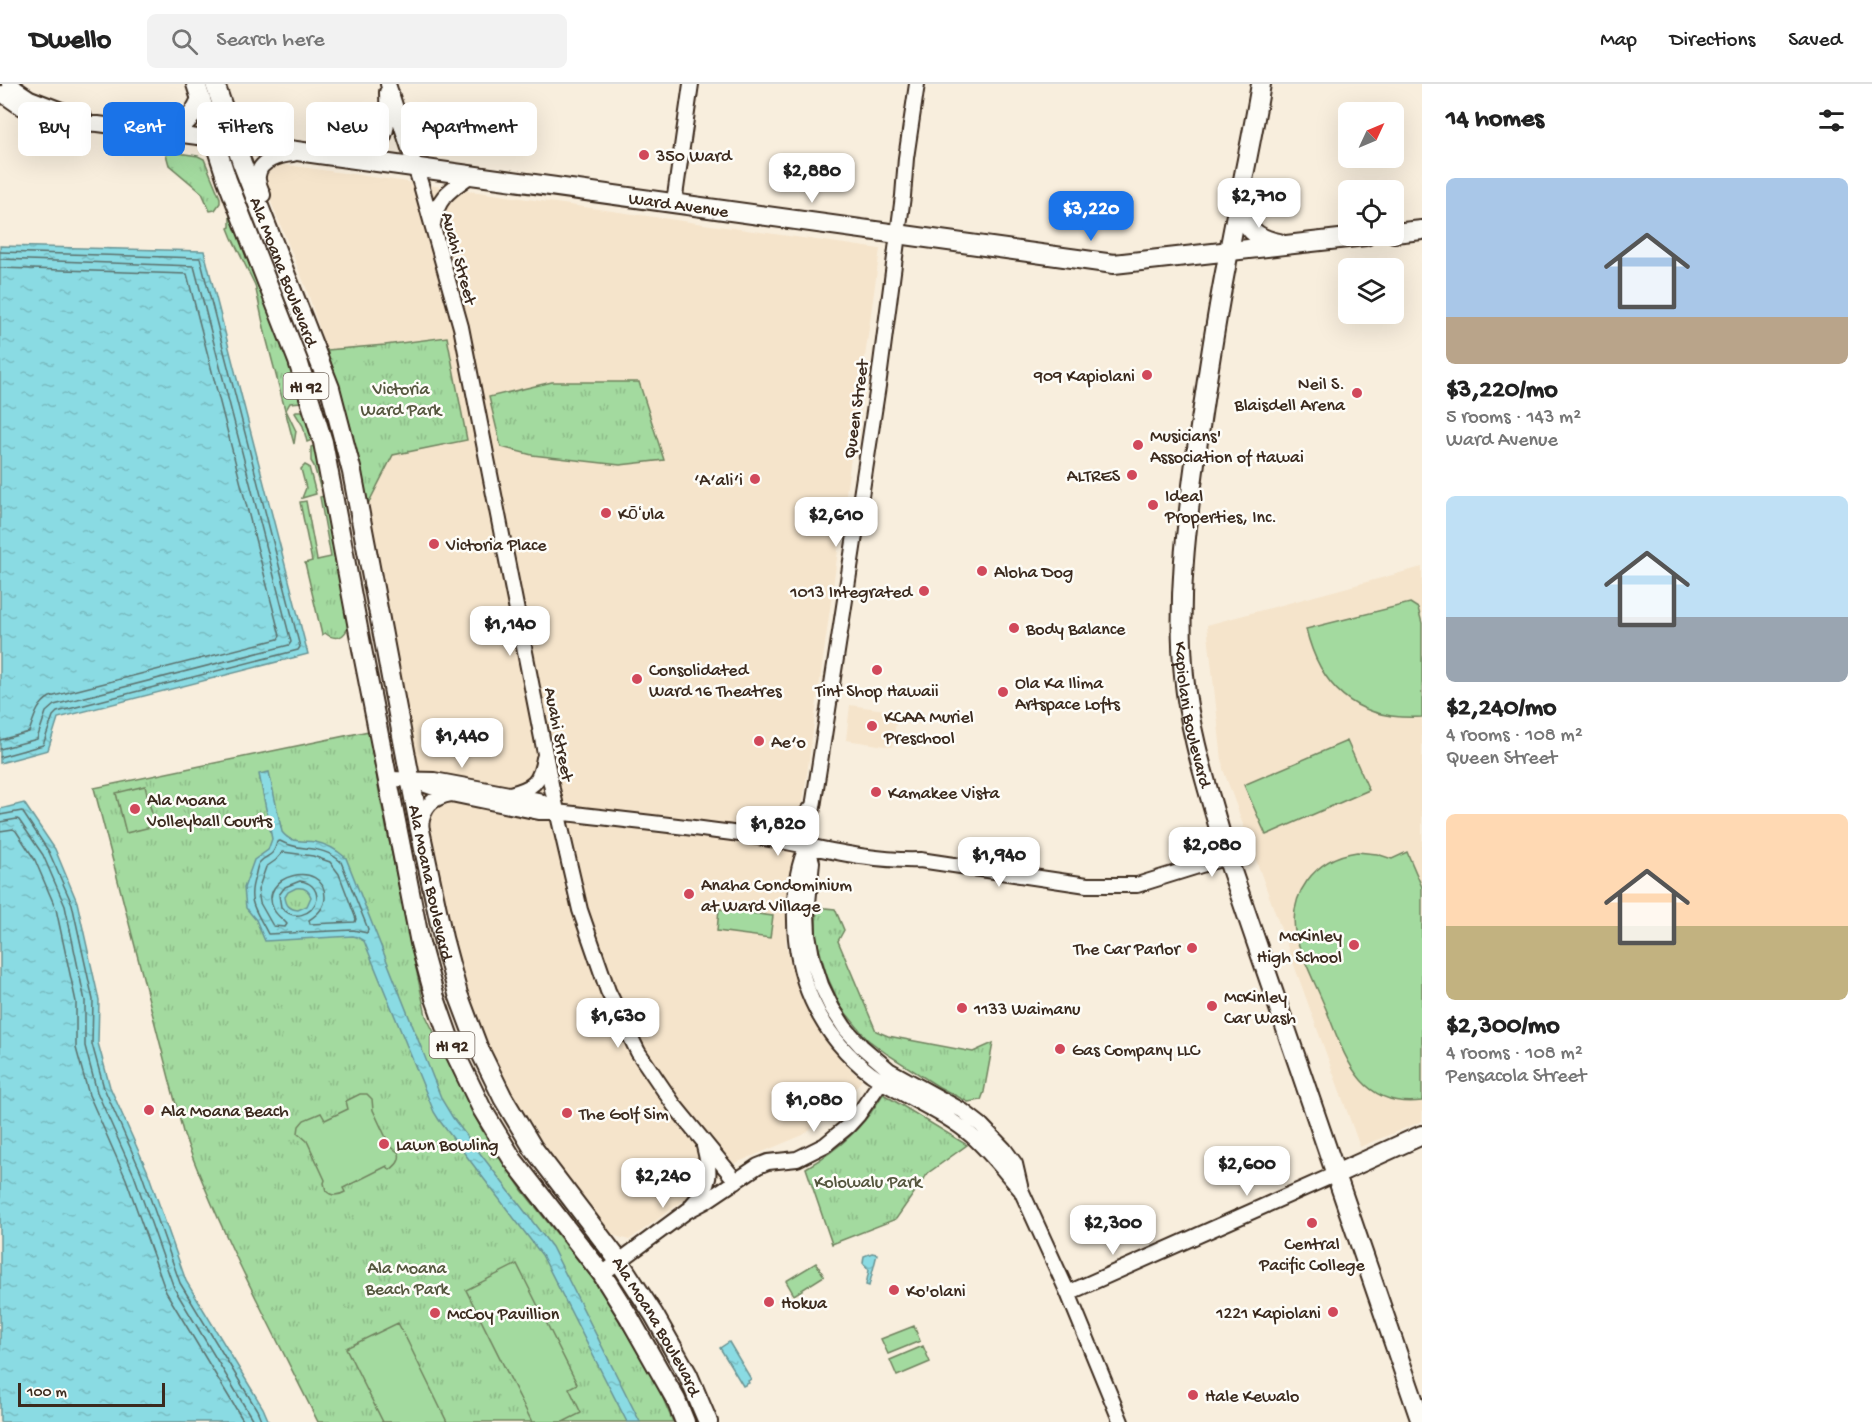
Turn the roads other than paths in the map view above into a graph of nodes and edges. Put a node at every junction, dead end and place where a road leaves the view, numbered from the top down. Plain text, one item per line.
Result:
1 (9, 84) edge
2 (215, 84) edge
3 (387, 84) edge
4 (691, 84) edge
5 (917, 84) edge
6 (1261, 84) edge
7 (199, 92) edge
8 (0, 93) edge
9 (221, 102) edge
10 (387, 102) edge
11 (185, 123) edge
12 (98, 124) junction
13 (103, 125) edge
14 (306, 154) edge
15 (219, 156) edge
16 (240, 156) edge
17 (335, 156) edge
18 (416, 167) junction
19 (471, 175) junction
20 (674, 203) junction
21 (1239, 204) junction
22 (433, 226) junction
23 (1422, 230) edge
24 (1404, 231) edge
25 (897, 234) junction
26 (1338, 239) edge
27 (1293, 243) junction
28 (1228, 251) junction
29 (295, 297) junction
30 (545, 753) junction
31 (388, 779) junction
32 (411, 780) junction
33 (451, 794) junction
34 (509, 794) junction
35 (813, 805) junction
36 (557, 812) junction
37 (420, 830) junction
38 (753, 836) junction
39 (807, 846) junction
40 (1227, 857) junction
41 (885, 1075) junction
42 (1422, 1135) edge
43 (703, 1142) junction
44 (1336, 1174) junction
45 (736, 1182) junction
46 (687, 1211) junction
47 (619, 1261) junction
48 (602, 1274) junction
49 (1068, 1293) junction
50 (685, 1422) edge
51 (708, 1422) edge
52 (1121, 1422) edge
53 (1421, 1422) edge

1 - 12 street, Ward Avenue
2 - 9 main road, Ala Moana Boulevard / HI 92
3 - 10 street
3 - 18 street, Auahi Street
4 - 20 street
5 - 25 street, Queen Street
6 - 21 main road, Kapiolani Boulevard
7 - 11 main road
8 - 12 street, Ward Avenue
12 - 13 street, Ward Avenue
14 - 29 street
15 - 31 main road, Ala Moana Boulevard / HI 92
16 - 29 main road, Ala Moana Boulevard / HI 92
17 - 18 main road, Ward Avenue
18 - 19 main road, Ward Avenue
18 - 22 street, Auahi Street
19 - 20 main road, Ward Avenue
19 - 22 street
20 - 25 main road, Ward Avenue
21 - 27 main road
21 - 28 main road, Kapiolani Boulevard
22 - 30 street, Auahi Street
23 - 24 main road
25 - 28 main road, Ward Avenue
25 - 35 street, Queen Street
26 - 27 main road, Ward Avenue
27 - 28 main road, Ward Avenue
28 - 40 main road, Kapiolani Boulevard
29 - 32 main road, Ala Moana Boulevard / HI 92
30 - 34 street
30 - 36 street, Auahi Street
31 - 32 street
31 - 48 main road, Ala Moana Boulevard / HI 92
32 - 33 street
32 - 34 street
32 - 37 main road, Ala Moana Boulevard / HI 92
33 - 36 street
33 - 37 street
34 - 36 street
35 - 38 street
35 - 39 street, Queen Street
36 - 38 street
36 - 43 street, Auahi Street
37 - 47 main road, Ala Moana Boulevard / HI 92
38 - 39 street
39 - 40 street
39 - 41 street, Queen Street
40 - 44 main road, Kapiolani Boulevard
41 - 45 street
41 - 49 street, Queen Street
42 - 44 main road
43 - 45 street, Auahi Street
43 - 46 street
44 - 49 street
44 - 53 main road, Kapiolani Boulevard
45 - 46 street
46 - 47 street
47 - 48 street
47 - 51 main road, Ala Moana Boulevard / HI 92
48 - 50 main road, Ala Moana Boulevard / HI 92
49 - 52 street, Queen Street

